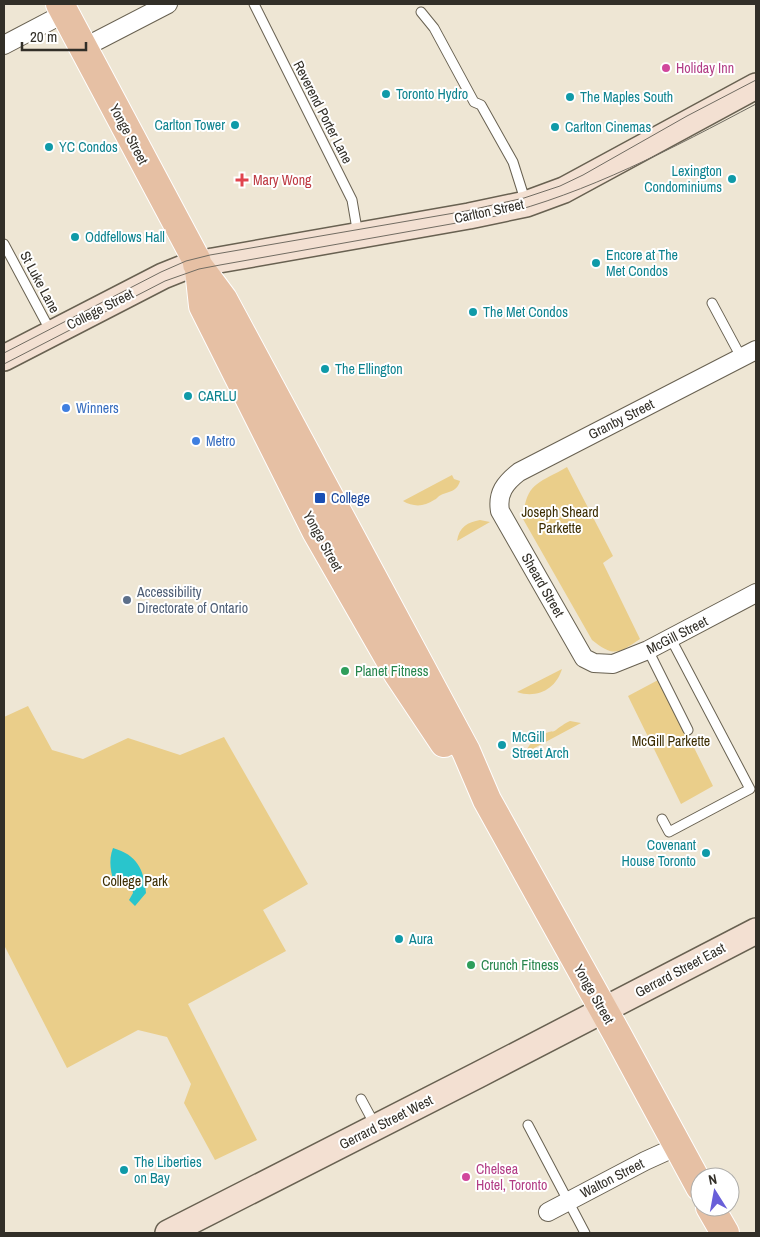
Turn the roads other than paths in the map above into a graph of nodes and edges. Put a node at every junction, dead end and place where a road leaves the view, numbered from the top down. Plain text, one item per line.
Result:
1 (168, 4) edge
2 (254, 4) edge
3 (62, 9) edge
4 (421, 12) dead end
5 (4, 45) edge
6 (83, 48) junction
7 (756, 86) edge
8 (526, 204) junction
9 (359, 237) junction
10 (4, 244) edge
11 (198, 264) junction
12 (712, 302) dead end
13 (52, 333) junction
14 (749, 354) edge
15 (4, 358) edge
16 (498, 502) joint
17 (756, 594) edge
18 (671, 639) junction
19 (648, 650) junction
20 (594, 663) joint
21 (688, 730) dead end
22 (662, 819) dead end
23 (756, 931) edge
24 (604, 1011) junction
25 (361, 1099) dead end
26 (528, 1126) dead end
27 (376, 1128) junction
28 (678, 1146) junction
29 (690, 1169) edge
30 (569, 1201) junction
31 (548, 1212) dead end
32 (716, 1217) edge
33 (168, 1233) edge
34 (585, 1233) edge
35 (725, 1233) edge

1 - 6 street
2 - 9 lane, Reverend Porter Lane
3 - 5 street
3 - 6 main road, Yonge Street
4 - 8 lane
6 - 11 main road, Yonge Street
7 - 8 main road, Carlton Street
8 - 9 main road, Carlton Street
9 - 11 main road, Carlton Street
10 - 13 lane, St Luke Lane
11 - 13 main road, College Street
11 - 24 main road, Yonge Street
12 - 14 lane
13 - 15 main road, College Street
14 - 16 street, Granby Street
16 - 20 street, Sheard Street
17 - 18 street, McGill Street
18 - 19 street, McGill Street
18 - 22 lane
19 - 20 street, McGill Street
19 - 21 lane
23 - 24 main road, Gerrard Street East
24 - 27 main road, Gerrard Street West
24 - 28 main road, Yonge Street
25 - 27 lane
26 - 30 lane
27 - 33 main road, Gerrard Street West
28 - 29 main road, Yonge Street
28 - 30 street, Walton Street
30 - 31 street, Walton Street
30 - 34 lane
32 - 35 main road

